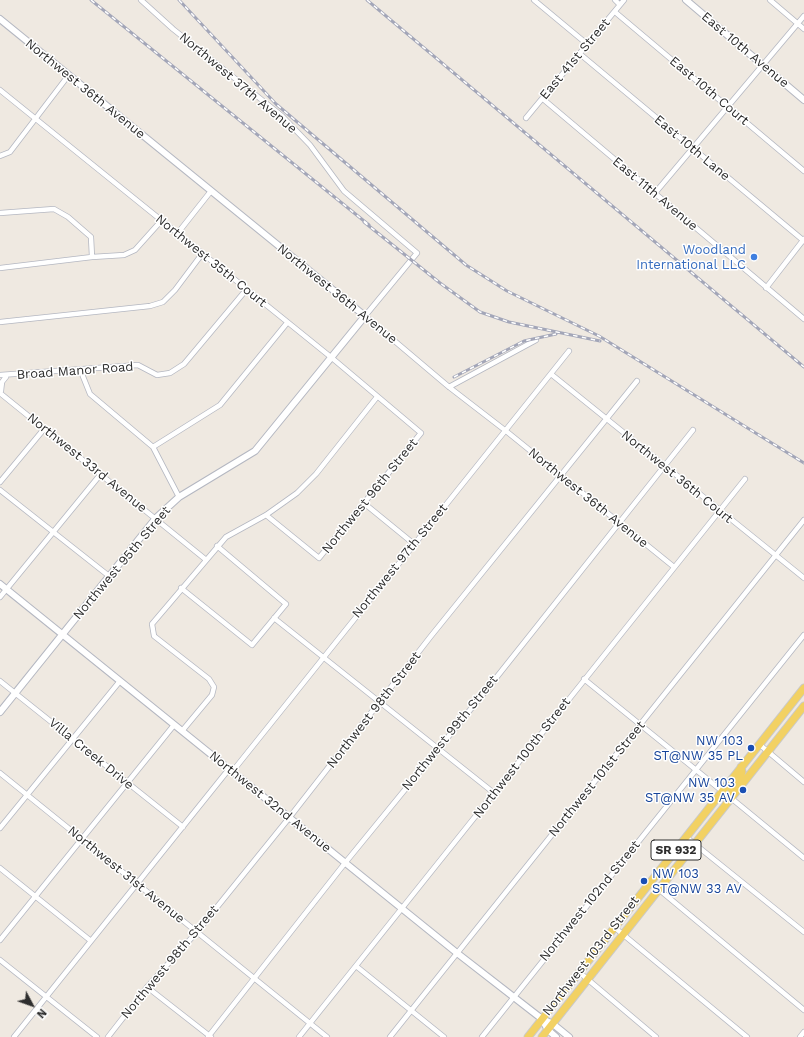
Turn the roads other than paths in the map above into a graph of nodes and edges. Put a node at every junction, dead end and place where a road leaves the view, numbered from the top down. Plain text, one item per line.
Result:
1 (141, 0) edge
2 (534, 0) edge
3 (614, 0) edge
4 (624, 0) edge
5 (686, 0) edge
6 (770, 0) edge
7 (620, 5) junction
8 (615, 12) junction
9 (804, 16) edge
10 (0, 19) edge
11 (798, 23) junction
12 (804, 29) edge
13 (587, 44) junction
14 (580, 54) junction
15 (761, 65) junction
16 (68, 76) junction
17 (0, 90) edge
18 (543, 99) junction
19 (804, 100) edge
20 (727, 106) junction
21 (526, 118) dead end
22 (36, 119) junction
23 (693, 149) junction
24 (0, 156) edge
25 (804, 171) edge
26 (211, 191) junction
27 (655, 193) junction
28 (0, 213) edge
29 (161, 221) junction
30 (177, 234) junction
31 (804, 240) edge
32 (417, 253) joint
33 (202, 254) junction
34 (92, 257) junction
35 (0, 268) edge
36 (766, 288) junction
37 (246, 290) junction
38 (365, 316) junction
39 (804, 319) edge
40 (0, 322) edge
41 (287, 323) junction
42 (536, 340) dead end
43 (568, 351) dead end
44 (332, 358) junction
45 (80, 370) junction
46 (551, 374) junction
47 (0, 375) edge
48 (7, 376) junction
49 (0, 379) edge
50 (637, 381) dead end
51 (449, 387) junction
52 (0, 392) edge
53 (377, 397) junction
54 (606, 420) junction
55 (44, 429) junction
56 (693, 430) dead end
57 (506, 431) junction
58 (421, 433) joint
59 (153, 447) junction
60 (664, 466) junction
61 (100, 475) junction
62 (561, 476) junction
63 (745, 479) dead end
64 (0, 482) edge
65 (0, 490) edge
66 (179, 497) junction
67 (365, 504) junction
68 (719, 511) junction
69 (266, 515) junction
70 (156, 518) junction
71 (804, 520) edge
72 (619, 522) junction
73 (53, 532) junction
74 (414, 544) junction
75 (217, 546) junction
76 (776, 556) junction
77 (205, 559) junction
78 (674, 568) junction
79 (109, 576) junction
80 (804, 578) edge
81 (0, 584) edge
82 (181, 588) junction
83 (6, 589) junction
84 (0, 597) edge
85 (274, 618) junction
86 (62, 634) junction
87 (804, 635) edge
88 (324, 657) junction
89 (584, 679) junction
90 (0, 681) edge
91 (120, 681) junction
92 (804, 688) edge
93 (15, 693) junction
94 (794, 700) junction
95 (380, 702) junction
96 (804, 707) edge
97 (0, 712) edge
98 (174, 724) junction
99 (640, 726) junction
100 (182, 731) junction
101 (73, 739) junction
102 (759, 744) junction
103 (438, 748) junction
104 (768, 752) junction
105 (741, 767) junction
106 (231, 770) junction
107 (696, 770) junction
108 (0, 773) edge
109 (804, 782) edge
110 (127, 783) junction
111 (722, 791) junction
112 (27, 794) junction
113 (494, 794) junction
114 (731, 798) junction
115 (289, 818) junction
116 (713, 822) junction
117 (0, 828) edge
118 (182, 828) junction
119 (686, 837) junction
120 (82, 839) junction
121 (695, 844) junction
122 (804, 858) edge
123 (345, 863) junction
124 (0, 868) edge
125 (650, 882) junction
126 (137, 884) junction
127 (660, 889) junction
128 (36, 896) junction
129 (402, 908) junction
130 (614, 927) junction
131 (804, 932) edge
132 (196, 933) junction
133 (623, 935) junction
134 (0, 940) edge
135 (91, 941) junction
136 (457, 953) junction
137 (0, 960) edge
138 (356, 966) junction
139 (579, 972) junction
140 (255, 978) junction
141 (588, 980) junction
142 (147, 987) junction
143 (46, 997) junction
144 (514, 997) junction
145 (412, 1010) junction
146 (804, 1010) edge
147 (542, 1019) junction
148 (310, 1024) junction
149 (550, 1027) junction
150 (804, 1032) edge
151 (14, 1037) edge
152 (97, 1037) edge
153 (108, 1037) edge
154 (210, 1037) edge
155 (299, 1037) edge
156 (327, 1037) edge
157 (390, 1037) edge
158 (444, 1037) edge
159 (482, 1037) edge
160 (528, 1037) edge
161 (542, 1037) edge
162 (556, 1037) edge
163 (569, 1037) edge
164 (656, 1037) edge
165 (747, 1037) edge
166 (800, 1037) edge

1 - 32 street, Northwest 37th Avenue
2 - 13 street
3 - 7 street
4 - 7 street, East 41st Street
5 - 15 street, East 10th Avenue
6 - 11 street
7 - 8 street, East 41st Street
8 - 13 street, East 41st Street
8 - 20 street, East 10th Court
9 - 11 street
10 - 16 street, Northwest 36th Avenue
11 - 12 street
11 - 15 street
13 - 14 street, East 41st Street
14 - 18 street, East 41st Street
14 - 23 street, East 10th Lane
15 - 19 street, East 10th Avenue
15 - 20 street
16 - 22 street
16 - 26 street, Northwest 36th Avenue
17 - 22 street, Northwest 35th Court
18 - 21 street, East 41st Street
18 - 27 street, East 11th Avenue
20 - 23 street
20 - 25 street, East 10th Court
22 - 24 street
22 - 29 street, Northwest 35th Court
23 - 27 street
23 - 31 street, East 10th Lane
26 - 30 street
26 - 38 street, Northwest 36th Avenue
27 - 36 street, East 11th Avenue
28 - 34 street
29 - 30 street, Northwest 35th Court
29 - 34 street
30 - 33 street, Northwest 35th Court
31 - 36 street
32 - 38 street, Northwest 95th Street
33 - 37 street, Northwest 35th Court
33 - 40 street
34 - 35 street
36 - 39 street, East 11th Avenue
37 - 41 street, Northwest 35th Court
37 - 45 street, Broad Manor Road
38 - 44 street, Northwest 95th Street
38 - 51 street, Northwest 36th Avenue
41 - 44 street, Northwest 35th Court
41 - 59 street
42 - 51 street
43 - 46 street, Northwest 97th Street
44 - 53 street, Northwest 35th Court
44 - 66 street, Northwest 95th Street
45 - 48 street, Broad Manor Road
45 - 59 street
46 - 54 street, Northwest 36th Court
46 - 57 street, Northwest 97th Street
47 - 48 street, Broad Manor Road
48 - 49 street, Broad Manor Road
48 - 52 street, Broad Manor Road
50 - 54 street, Northwest 98th Street
51 - 57 street, Northwest 36th Avenue
52 - 55 street, Northwest 33rd Avenue
53 - 58 street, Northwest 35th Court
53 - 69 street
54 - 60 street, Northwest 36th Court
54 - 62 street, Northwest 98th Street
55 - 61 street, Northwest 33rd Avenue
55 - 64 street
56 - 60 street, Northwest 99th Street
57 - 62 street, Northwest 36th Avenue
57 - 74 street, Northwest 97th Street
58 - 67 street, Northwest 96th Street
59 - 66 street
60 - 68 street, Northwest 36th Court
60 - 72 street, Northwest 99th Street
61 - 70 street, Northwest 33rd Avenue
61 - 73 street
62 - 72 street, Northwest 36th Avenue
62 - 95 street, Northwest 98th Street
63 - 68 street, Northwest 100th Street
65 - 73 street
66 - 70 street, Northwest 95th Street
67 - 69 street, Northwest 96th Street
67 - 74 street
68 - 76 street, Northwest 36th Court
68 - 78 street, Northwest 100th Street
69 - 75 street
70 - 77 street, Northwest 33rd Avenue
70 - 79 street, Northwest 95th Street
71 - 76 street, Northwest 101st Street
72 - 78 street, Northwest 36th Avenue
72 - 103 street, Northwest 99th Street
73 - 79 street
73 - 83 street
74 - 88 street, Northwest 97th Street
75 - 77 street
75 - 85 street
76 - 80 street, Northwest 36th Court
76 - 99 street, Northwest 101st Street
77 - 82 street
78 - 89 street, Northwest 100th Street
79 - 86 street, Northwest 95th Street
81 - 83 street, Northwest 32nd Avenue
82 - 85 street
82 - 100 street
83 - 84 street
83 - 86 street, Northwest 32nd Avenue
85 - 88 street
86 - 91 street, Northwest 32nd Avenue
86 - 93 street, Northwest 95th Street
87 - 107 street, Northwest 102nd Street
88 - 95 street
88 - 106 street, Northwest 97th Street
89 - 99 street
89 - 113 street, Northwest 100th Street
90 - 93 street, Villa Creek Drive
91 - 98 street, Northwest 32nd Avenue
91 - 101 street
92 - 94 main road, Northwest 103rd Street / SR 932
93 - 97 street, Northwest 95th Street
93 - 101 street, Villa Creek Drive
94 - 96 street
94 - 102 main road, Northwest 103rd Street / SR 932
95 - 103 street
95 - 115 street, Northwest 98th Street
96 - 104 main road, Northwest 103rd Street / SR 932
98 - 100 street, Northwest 32nd Avenue
98 - 110 street
99 - 107 street
99 - 136 street, Northwest 101st Street
100 - 106 street, Northwest 32nd Avenue
101 - 110 street, Villa Creek Drive
101 - 112 street
102 - 104 street
102 - 105 main road, Northwest 103rd Street / SR 932
103 - 113 street
103 - 123 street, Northwest 99th Street
104 - 109 street
104 - 114 main road, Northwest 103rd Street / SR 932
105 - 111 main road, Northwest 103rd Street / SR 932
105 - 114 main road
106 - 115 street, Northwest 32nd Avenue
106 - 118 street, Northwest 97th Street
107 - 111 street
107 - 144 street, Northwest 102nd Street
108 - 112 street, Northwest 31st Avenue
110 - 118 street, Villa Creek Drive
110 - 120 street
111 - 116 main road
111 - 119 main road, Northwest 103rd Street / SR 932
112 - 117 street
112 - 120 street, Northwest 31st Avenue
113 - 129 street, Northwest 100th Street
114 - 116 main road, Northwest 103rd Street / SR 932
114 - 122 street
115 - 123 street, Northwest 32nd Avenue
115 - 132 street, Northwest 98th Street
116 - 121 main road, Northwest 103rd Street / SR 932
118 - 126 street, Northwest 97th Street
119 - 121 street
119 - 125 main road, Northwest 103rd Street / SR 932
120 - 126 street, Northwest 31st Avenue
120 - 128 street
121 - 127 main road, Northwest 103rd Street / SR 932
121 - 131 street
123 - 129 street, Northwest 32nd Avenue
123 - 140 street, Northwest 99th Street
124 - 128 street
125 - 127 street
125 - 130 main road, Northwest 103rd Street / SR 932
126 - 132 street, Northwest 31st Avenue
126 - 135 street, Northwest 97th Street
127 - 133 main road, Northwest 103rd Street / SR 932
127 - 146 street
128 - 134 street
128 - 135 street
129 - 136 street, Northwest 32nd Avenue
129 - 138 street, Northwest 100th Street
130 - 133 street
130 - 139 main road, Northwest 103rd Street / SR 932
132 - 140 street, Northwest 31st Avenue
132 - 142 street, Northwest 98th Street
133 - 141 main road, Northwest 103rd Street / SR 932
133 - 165 street
135 - 143 street, Northwest 97th Street
136 - 144 street, Northwest 32nd Avenue
136 - 145 street, Northwest 101st Street
137 - 143 street
138 - 145 street
138 - 148 street, Northwest 100th Street
139 - 141 street
139 - 147 main road, Northwest 103rd Street / SR 932
140 - 148 street, Northwest 31st Avenue
140 - 154 street, Northwest 99th Street
141 - 149 main road, Northwest 103rd Street / SR 932
141 - 164 street
142 - 153 street, Northwest 98th Street
142 - 154 street
143 - 151 street, Northwest 97th Street
143 - 152 street
144 - 147 street, Northwest 32nd Avenue
144 - 159 street, Northwest 102nd Street
145 - 157 street, Northwest 101st Street
145 - 158 street
147 - 149 street, Northwest 32nd Avenue
147 - 160 main road, Northwest 103rd Street / SR 932
148 - 155 street, Northwest 100th Street
148 - 156 street, Northwest 31st Avenue
149 - 161 main road, Northwest 103rd Street / SR 932
149 - 162 street, Northwest 32nd Avenue
149 - 163 street, Northwest 32nd Avenue
150 - 166 street

